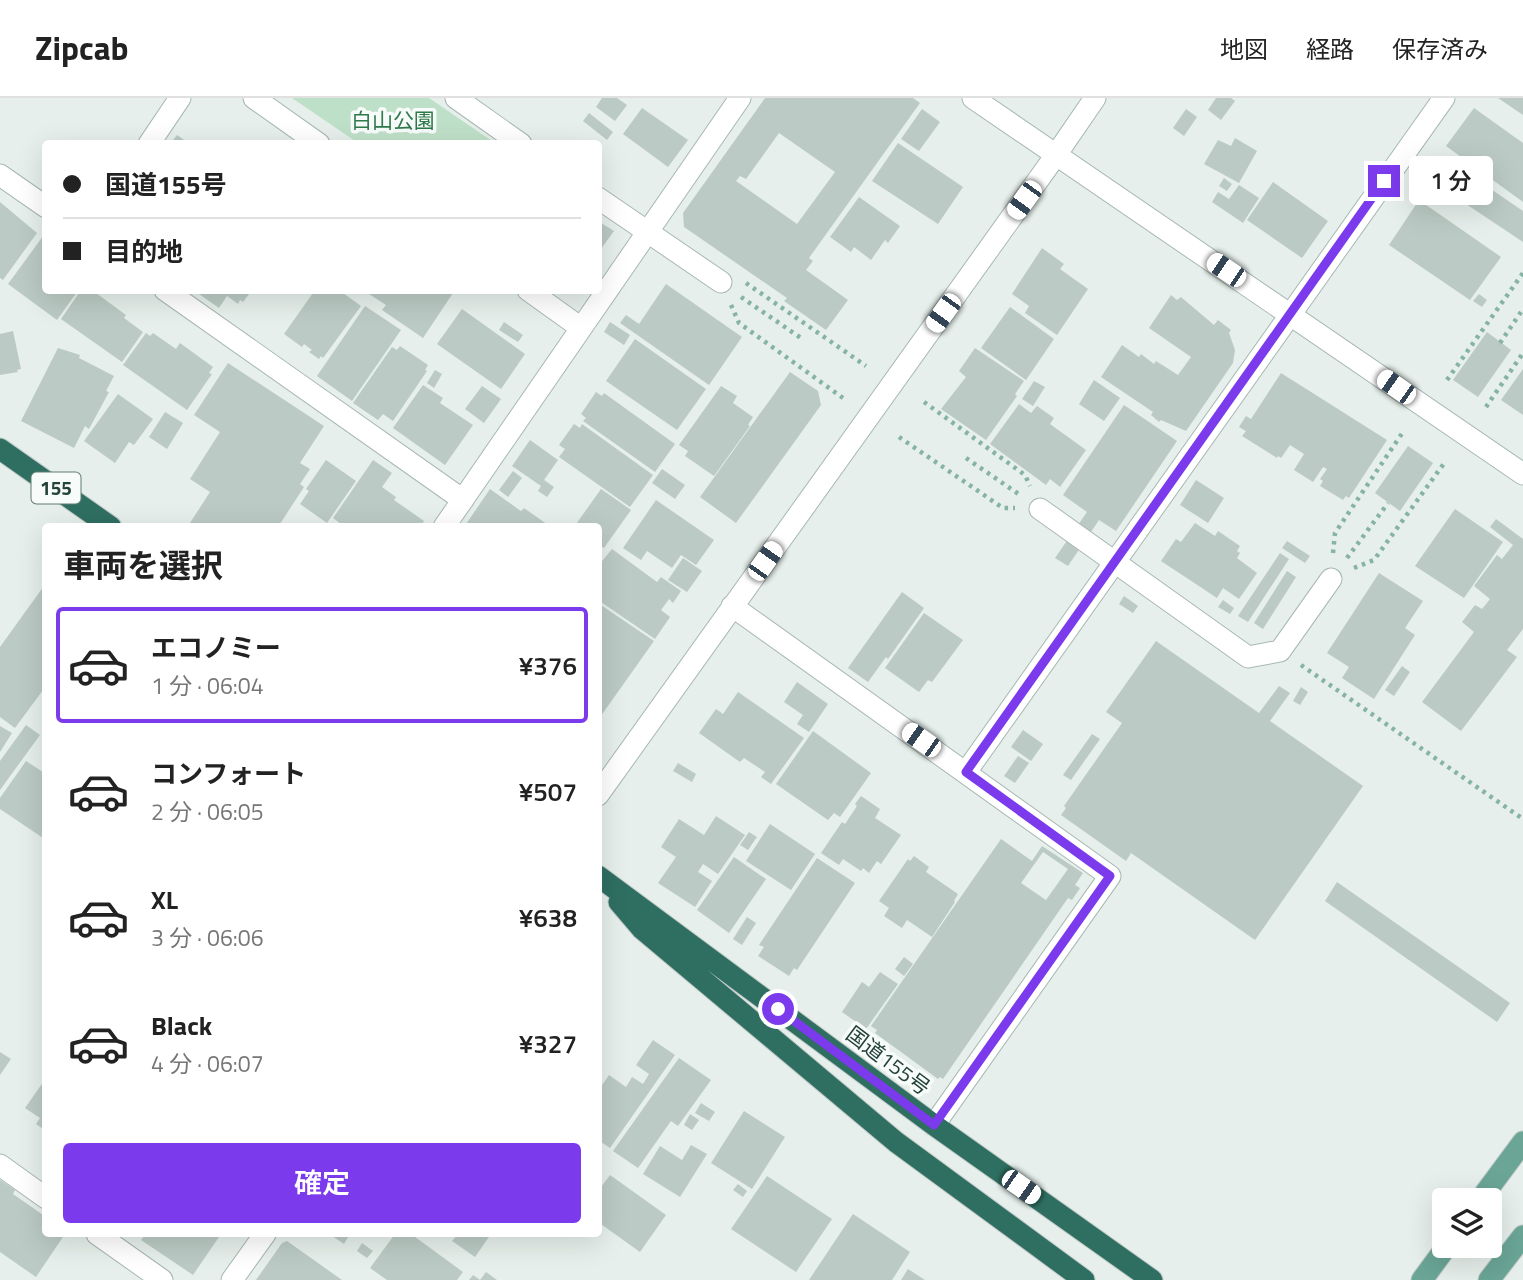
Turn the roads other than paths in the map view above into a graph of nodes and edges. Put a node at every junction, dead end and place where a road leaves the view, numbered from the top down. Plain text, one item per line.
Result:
1 (180, 98) edge
2 (254, 98) edge
3 (456, 98) edge
4 (740, 98) edge
5 (973, 98) edge
6 (1095, 98) edge
7 (1444, 98) edge
8 (152, 140) edge
9 (312, 140) edge
10 (515, 140) edge
11 (1056, 155) junction
12 (0, 175) edge
13 (602, 201) edge
14 (42, 204) edge
15 (646, 231) junction
16 (721, 282) road end
17 (170, 294) edge
18 (534, 294) edge
19 (1290, 314) junction
20 (581, 328) junction
21 (0, 449) edge
22 (1523, 474) edge
23 (463, 500) junction
24 (1040, 509) road end
25 (105, 523) edge
26 (447, 523) edge
27 (1115, 562) junction
28 (1331, 579) road end
29 (732, 606) junction
30 (966, 772) junction
31 (602, 789) edge
32 (602, 880) edge
33 (602, 882) edge
34 (934, 1125) junction
35 (1523, 1142) edge
36 (0, 1166) edge
37 (1489, 1188) edge
38 (42, 1195) edge
39 (1523, 1236) edge
40 (101, 1237) edge
41 (263, 1237) edge
42 (1438, 1258) edge
43 (162, 1280) edge
44 (232, 1280) edge
45 (1084, 1280) edge
46 (1152, 1280) edge
47 (1422, 1280) edge
48 (1489, 1280) edge

1 - 8 street
2 - 9 street
3 - 10 street
4 - 15 street
5 - 11 street
6 - 11 street
7 - 19 street
11 - 19 street
11 - 29 street
12 - 14 street
13 - 15 street
15 - 16 street
15 - 20 street
17 - 23 street
18 - 20 street
19 - 22 street
19 - 27 street
20 - 23 street
21 - 25 highway, 155
23 - 26 street
24 - 27 street
27 - 28 street
27 - 30 street
29 - 30 street
29 - 31 street
30 - 34 street
32 - 34 highway, 国道155号
33 - 45 highway, 国道155号
34 - 46 highway, 国道155号
35 - 37 main road
36 - 38 street
39 - 48 main road
40 - 43 street
41 - 44 street
42 - 47 main road

